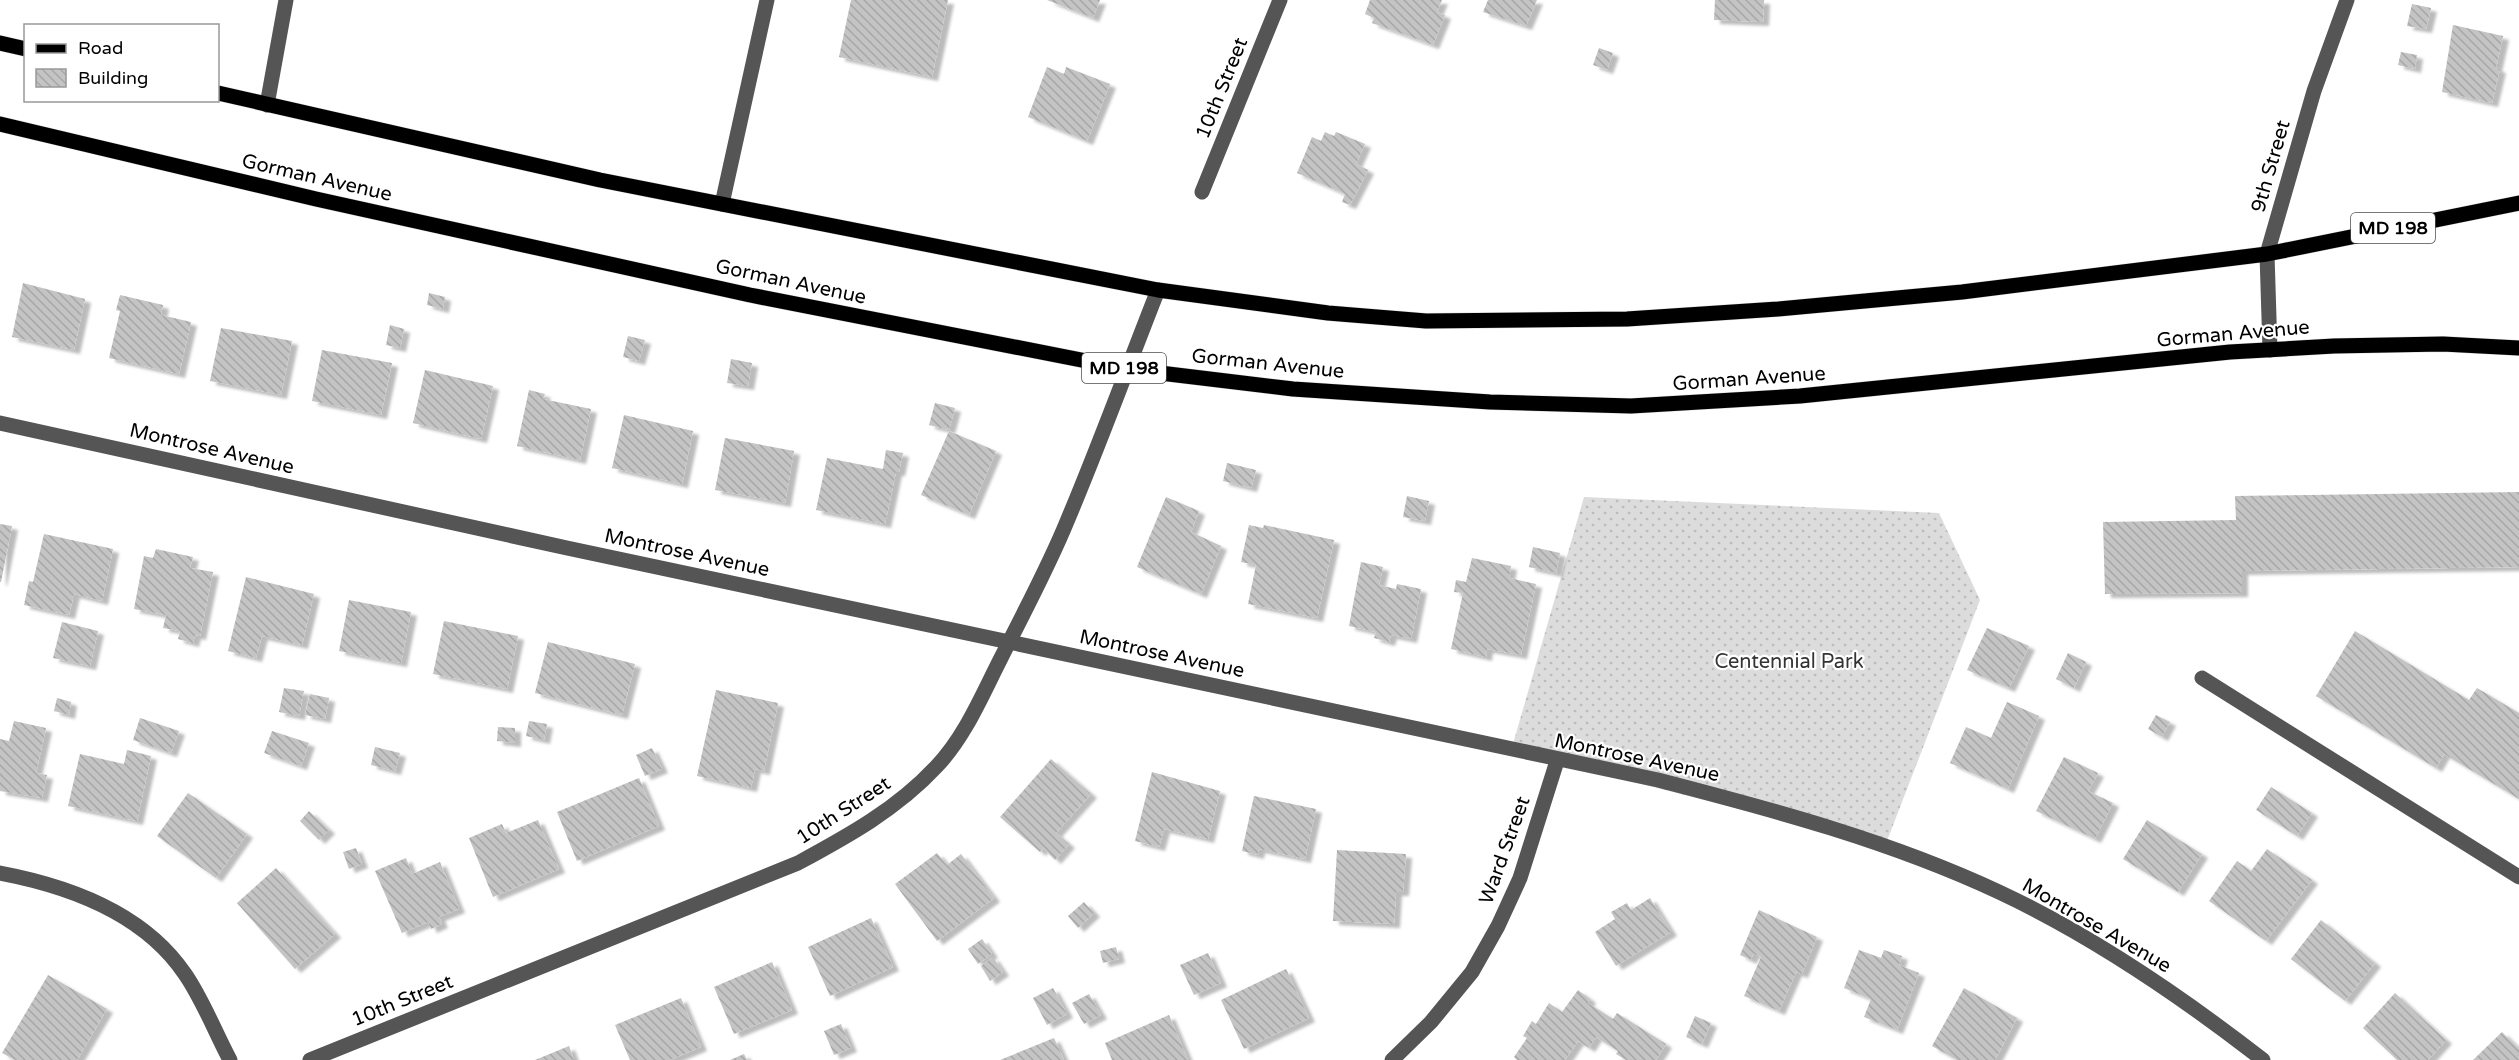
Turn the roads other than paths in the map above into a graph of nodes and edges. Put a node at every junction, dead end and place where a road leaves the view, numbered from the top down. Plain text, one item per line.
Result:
1 (286, 0) edge
2 (767, 0) edge
3 (1280, 0) edge
4 (2347, 0) edge
5 (0, 43) edge
6 (24, 49) edge
7 (219, 93) edge
8 (267, 105) junction
9 (0, 124) edge
10 (1202, 192) dead end
11 (2519, 203) edge
12 (722, 204) junction
13 (2268, 254) junction
14 (1158, 290) junction
15 (2519, 348) edge
16 (2270, 350) junction
17 (1127, 369) junction
18 (0, 423) edge
19 (1009, 642) junction
20 (2202, 678) dead end
21 (1557, 761) junction
22 (0, 873) edge
23 (2519, 878) edge
24 (230, 1060) edge
25 (310, 1060) edge
26 (1392, 1060) edge
27 (2263, 1060) edge

1 - 8 street
2 - 12 street
3 - 10 street, 10th Street
4 - 13 street, 9th Street
5 - 6 main road
7 - 8 main road, MD 198
8 - 12 main road, MD 198
9 - 17 main road, Gorman Avenue / MD 198
11 - 13 main road, MD 198
12 - 14 main road, MD 198
13 - 14 main road, MD 198
13 - 16 street, 9th Street
14 - 17 street, 10th Street
15 - 16 main road, Gorman Avenue / MD 198
16 - 17 main road, Gorman Avenue / MD 198
17 - 19 street, 10th Street
18 - 19 street, Montrose Avenue
19 - 21 street, Montrose Avenue
19 - 25 street, 10th Street
20 - 23 street
21 - 26 street, Ward Street
21 - 27 street, Montrose Avenue
22 - 24 street

